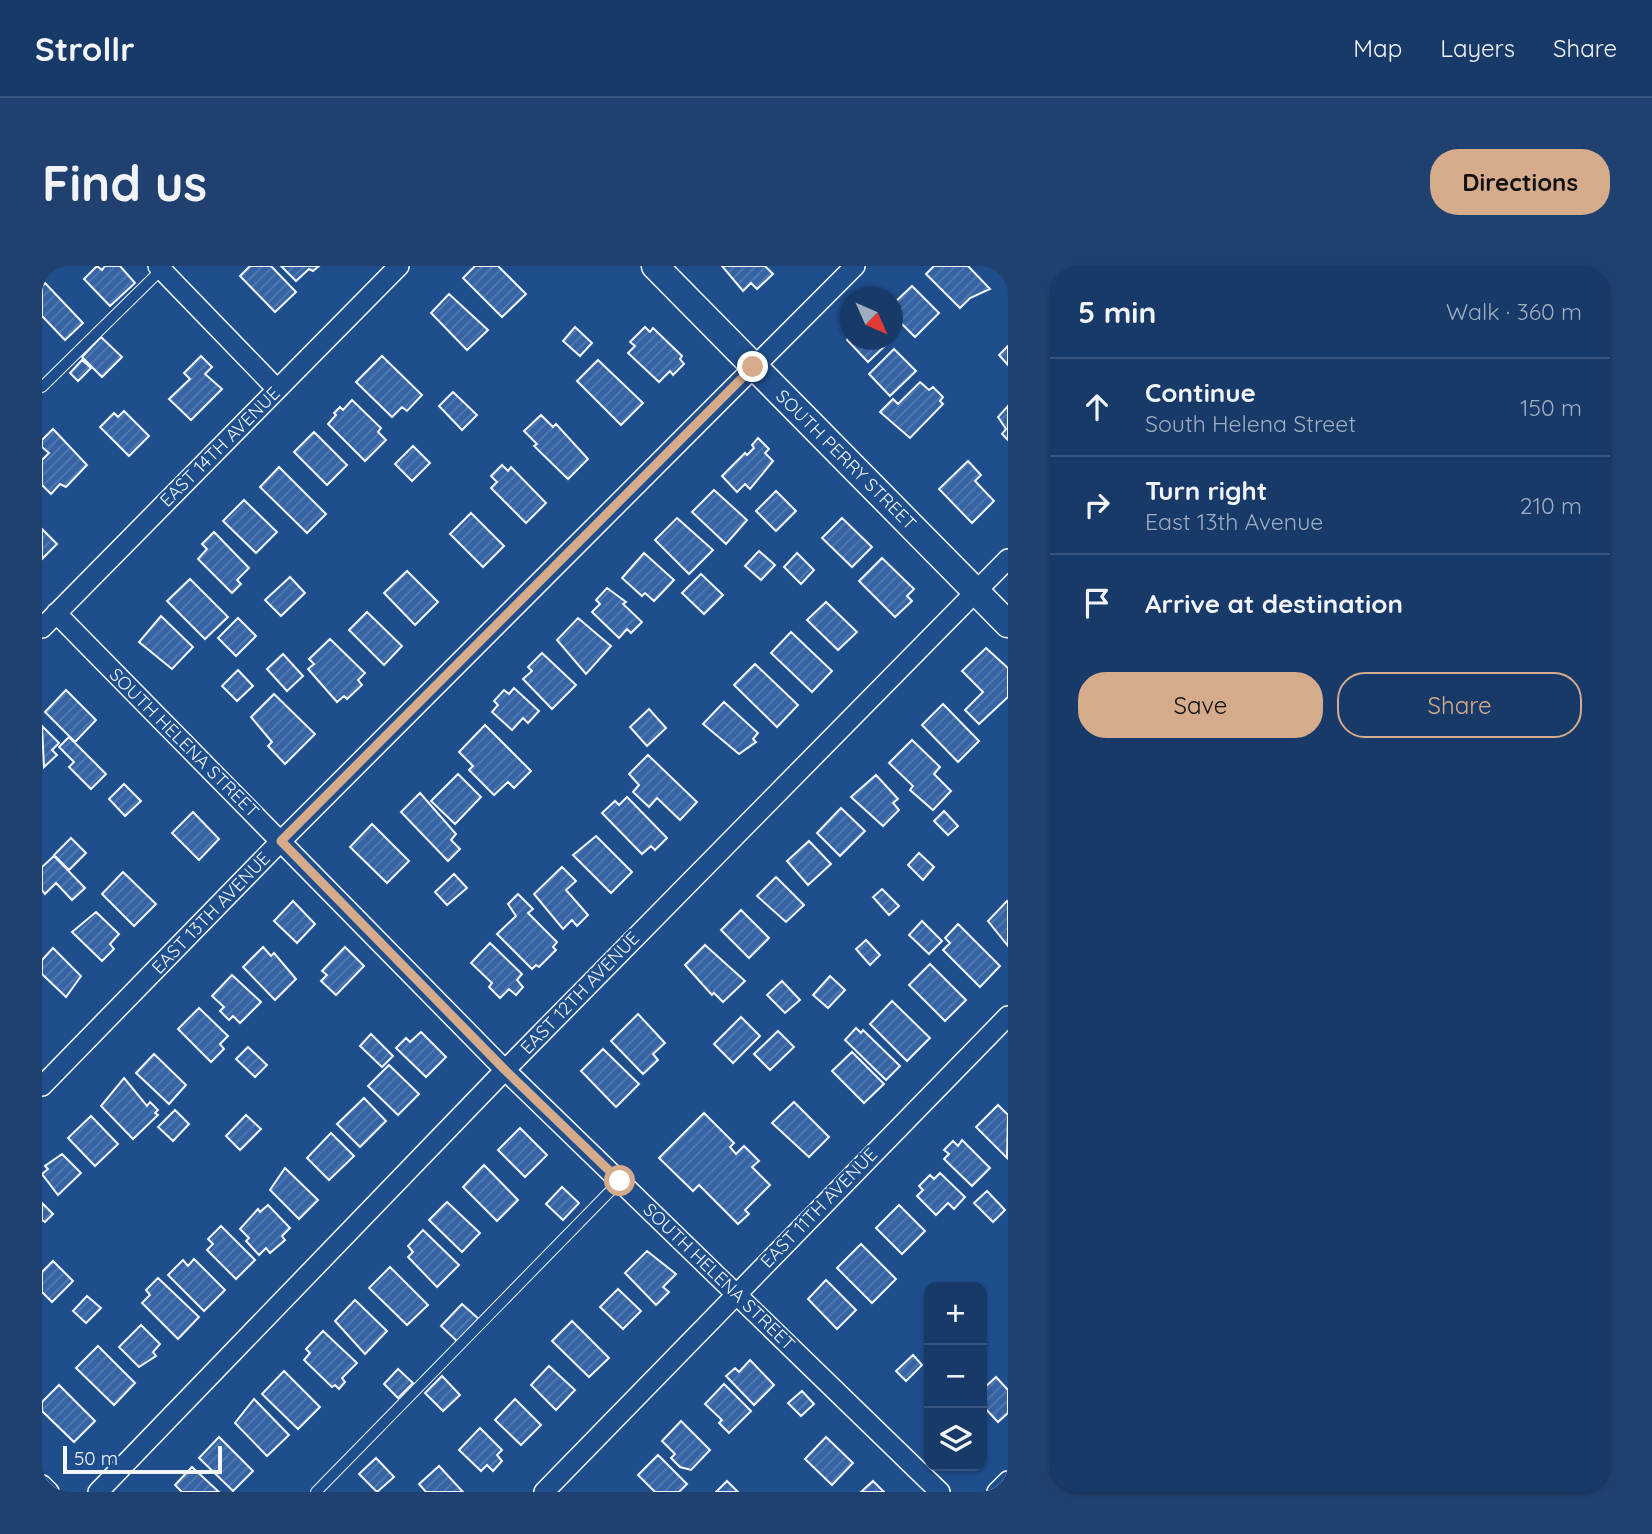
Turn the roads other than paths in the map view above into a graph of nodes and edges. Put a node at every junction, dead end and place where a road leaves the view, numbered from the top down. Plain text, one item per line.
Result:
1 (399, 266) edge
2 (655, 266) edge
3 (855, 266) edge
4 (161, 267) edge
5 (753, 367) junction
6 (42, 387) edge
7 (277, 388) junction
8 (1008, 559) edge
9 (975, 591) junction
10 (56, 614) junction
11 (1008, 624) edge
12 (42, 628) edge
13 (281, 841) junction
14 (1008, 1016) edge
15 (505, 1070) junction
16 (42, 1086) edge
17 (620, 1181) junction
18 (736, 1293) junction
19 (1008, 1480) edge
20 (42, 1485) edge
21 (49, 1492) edge
22 (98, 1492) edge
23 (316, 1492) edge
24 (544, 1492) edge
25 (940, 1492) edge
26 (997, 1492) edge

1 - 7 street, EAST 14TH AVENUE
2 - 5 main road, SOUTH PERRY STREET
3 - 5 street, EAST 13TH AVENUE
4 - 6 lane
4 - 7 street
5 - 9 main road, SOUTH PERRY STREET
5 - 13 street, EAST 13TH AVENUE
7 - 10 street, EAST 14TH AVENUE
8 - 9 street, EAST 12TH AVENUE
9 - 11 main road, SOUTH PERRY STREET
9 - 15 street, EAST 12TH AVENUE
10 - 12 street, EAST 14TH AVENUE
10 - 13 street, SOUTH HELENA STREET
13 - 15 street, SOUTH HELENA STREET
13 - 16 street, EAST 13TH AVENUE
14 - 18 street, EAST 11TH AVENUE
15 - 17 street, SOUTH HELENA STREET
15 - 22 street, EAST 12TH AVENUE
17 - 18 street, SOUTH HELENA STREET
17 - 23 lane
18 - 24 street, EAST 11TH AVENUE
18 - 25 street, SOUTH HELENA STREET
19 - 26 street
20 - 21 street

